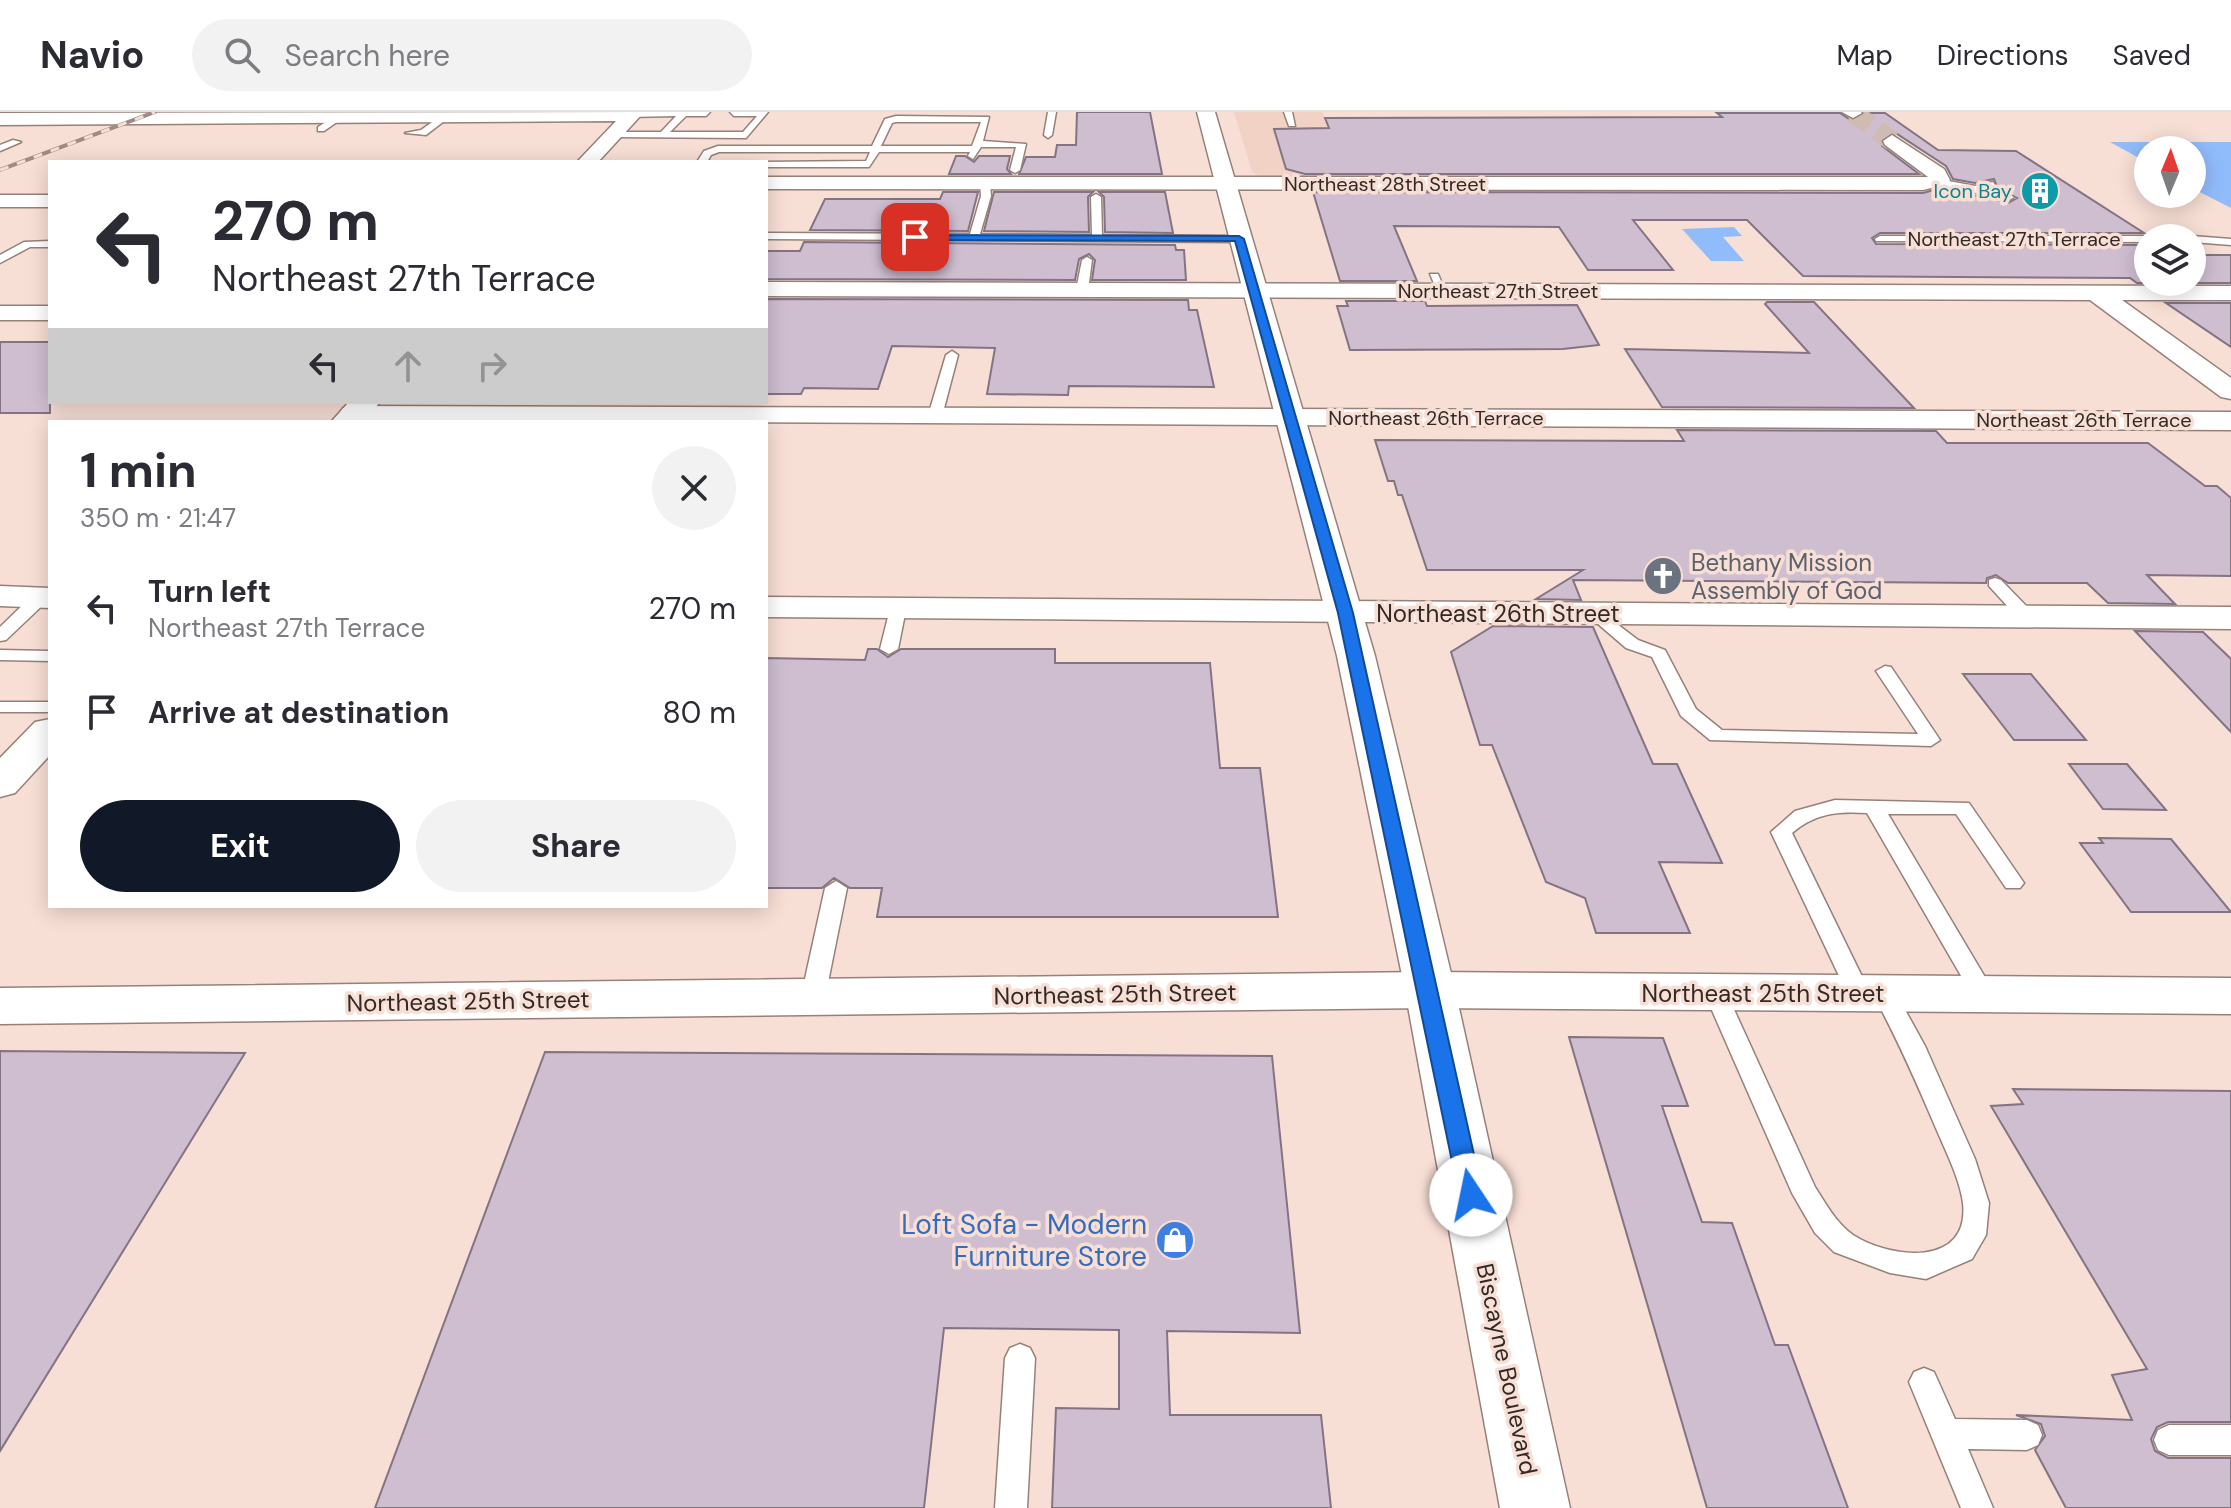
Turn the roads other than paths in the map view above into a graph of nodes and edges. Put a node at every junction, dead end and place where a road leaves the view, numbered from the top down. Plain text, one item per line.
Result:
1 (256, 112) edge
2 (1052, 112) edge
3 (1206, 112) edge
4 (1288, 112) edge
5 (633, 114) edge
6 (762, 114) edge
7 (281, 115) junction
8 (343, 115) junction
9 (448, 115) junction
10 (682, 115) edge
11 (705, 115) edge
12 (736, 115) edge
13 (0, 119) edge
14 (1292, 124) dead end
15 (321, 129) dead end
16 (693, 129) dead end
17 (723, 129) dead end
18 (750, 129) junction
19 (667, 131) junction
20 (409, 133) dead end
21 (613, 135) junction
22 (1048, 135) dead end
23 (1892, 141) tunnel mouth
24 (16, 142) dead end
25 (977, 147) junction
26 (0, 148) edge
27 (875, 149) junction
28 (589, 160) edge
29 (703, 160) edge
30 (768, 164) edge
31 (1015, 170) dead end
32 (972, 180) junction
33 (1938, 182) junction
34 (768, 183) edge
35 (1226, 183) junction
36 (1993, 185) dead end
37 (1975, 189) junction
38 (1096, 197) dead end
39 (2009, 197) dead end
40 (0, 201) edge
41 (48, 201) edge
42 (768, 236) edge
43 (974, 237) junction
44 (1097, 238) junction
45 (1239, 239) junction
46 (1880, 239) dead end
47 (2134, 239) edge
48 (2206, 240) edge
49 (2231, 242) edge
50 (48, 244) edge
51 (0, 260) edge
52 (1087, 260) dead end
53 (768, 289) edge
54 (1082, 290) junction
55 (1256, 291) junction
56 (2095, 292) junction
57 (2231, 293) edge
58 (0, 313) edge
59 (48, 313) edge
60 (952, 355) dead end
61 (2231, 391) edge
62 (355, 413) edge
63 (935, 416) junction
64 (1291, 417) junction
65 (2231, 421) edge
66 (1995, 583) dead end
67 (0, 596) edge
68 (45, 598) edge
69 (768, 607) edge
70 (898, 609) junction
71 (1346, 613) junction
72 (1596, 613) junction
73 (2027, 617) junction
74 (2231, 618) edge
75 (0, 636) edge
76 (889, 649) dead end
77 (0, 655) edge
78 (48, 656) edge
79 (1885, 671) dead end
80 (0, 707) edge
81 (48, 707) edge
82 (48, 733) edge
83 (0, 783) edge
84 (1874, 807) junction
85 (2013, 883) dead end
86 (836, 888) dead end
87 (1430, 990) junction
88 (1715, 992) junction
89 (1872, 993) junction
90 (1983, 994) junction
91 (2231, 996) edge
92 (813, 997) junction
93 (0, 1006) edge
94 (1020, 1358) dead end
95 (1924, 1382) dead end
96 (1946, 1434) junction
97 (2027, 1435) dead end
98 (2169, 1440) dead end
99 (2231, 1440) edge
100 (1011, 1508) edge
101 (1535, 1508) edge
102 (1977, 1508) edge

1 - 7 main road
2 - 22 lane
3 - 35 main road, Biscayne Boulevard
4 - 14 lane
5 - 9 main road
5 - 10 lane
5 - 21 main road
6 - 12 lane
6 - 18 lane
7 - 8 main road
7 - 13 main road
8 - 9 main road
8 - 15 lane
9 - 20 lane
10 - 11 lane
10 - 19 lane
16 - 19 lane
17 - 18 lane
18 - 19 lane
19 - 21 lane
21 - 28 main road
23 - 33 street
24 - 26 lane
25 - 27 lane
25 - 27 lane
25 - 31 lane
27 - 29 lane
27 - 30 lane
32 - 34 street, Northeast 28th Street
32 - 35 street, Northeast 28th Street
32 - 43 lane
33 - 35 street, Northeast 28th Street
33 - 37 lane
35 - 45 main road, Biscayne Boulevard
36 - 37 lane
37 - 39 lane
38 - 44 lane
40 - 41 street
42 - 43 lane
43 - 44 lane
44 - 45 lane
45 - 55 main road, Biscayne Boulevard
46 - 47 lane, Northeast 27th Terrace
48 - 49 lane
50 - 51 lane
52 - 54 lane
53 - 54 street, Northeast 27th Street
54 - 55 street, Northeast 27th Street
55 - 56 street, Northeast 27th Street
55 - 64 main road, Biscayne Boulevard
56 - 57 street, Northeast 27th Street
56 - 61 street
58 - 59 street
60 - 63 lane
62 - 63 street, Northeast 26th Terrace
63 - 64 street, Northeast 26th Terrace
64 - 65 street, Northeast 26th Terrace
64 - 71 main road, Biscayne Boulevard
66 - 73 lane
67 - 68 street
68 - 75 lane
69 - 70 street, Northeast 26th Street
70 - 71 street, Northeast 26th Street
70 - 76 lane
71 - 72 street, Northeast 26th Street
71 - 87 main road, Biscayne Boulevard
72 - 73 street, Northeast 26th Street
72 - 79 lane
73 - 74 street, Northeast 26th Street
77 - 78 lane
80 - 81 lane
82 - 83 main road
84 - 85 lane
84 - 89 lane
84 - 90 lane
86 - 92 lane
87 - 88 street, Northeast 25th Street
87 - 92 street, Northeast 25th Street
87 - 101 main road, Biscayne Boulevard
88 - 89 street, Northeast 25th Street
88 - 89 lane
89 - 90 street, Northeast 25th Street
90 - 91 street, Northeast 25th Street
92 - 93 street, Northeast 25th Street
94 - 100 lane
95 - 96 lane
96 - 97 lane
96 - 102 lane
98 - 99 lane

